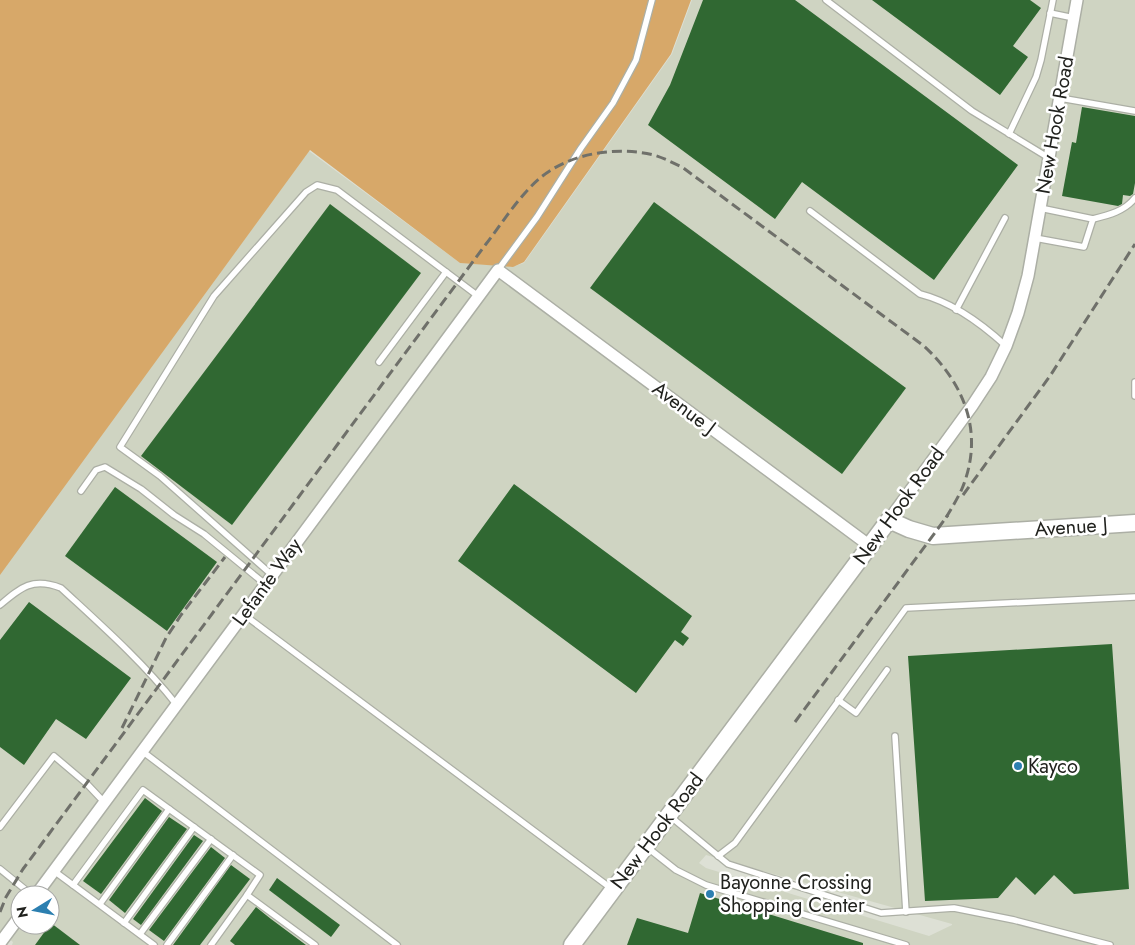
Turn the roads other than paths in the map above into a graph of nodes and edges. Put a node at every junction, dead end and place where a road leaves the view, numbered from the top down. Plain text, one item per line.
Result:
1 (652, 0) edge
2 (826, 0) edge
3 (1053, 0) edge
4 (1077, 0) edge
5 (1050, 13) junction
6 (1074, 18) junction
7 (1060, 98) junction
8 (1135, 111) edge
9 (1009, 134) junction
10 (1049, 158) junction
11 (1135, 198) edge
12 (1040, 208) junction
13 (810, 211) dead end
14 (1005, 218) dead end
15 (1093, 219) junction
16 (1034, 238) junction
17 (498, 270) junction
18 (446, 272) junction
19 (478, 296) junction
20 (956, 310) junction
21 (1006, 346) junction
22 (379, 362) dead end
23 (1135, 382) edge
24 (1135, 396) edge
25 (81, 491) dead end
26 (889, 520) junction
27 (1135, 523) edge
28 (870, 546) junction
29 (269, 579) junction
30 (1135, 597) edge
31 (0, 605) edge
32 (243, 614) junction
33 (887, 670) dead end
34 (838, 700) junction
35 (176, 704) junction
36 (895, 736) dead end
37 (142, 751) junction
38 (104, 802) junction
39 (169, 809) junction
40 (669, 815) junction
41 (0, 827) edge
42 (194, 827) junction
43 (210, 839) junction
44 (646, 846) junction
45 (233, 855) junction
46 (718, 856) junction
47 (0, 869) edge
48 (54, 871) junction
49 (21, 885) edge
50 (42, 885) edge
51 (73, 885) junction
52 (614, 890) junction
53 (246, 895) junction
54 (100, 904) junction
55 (906, 912) junction
56 (124, 923) junction
57 (10, 930) edge
58 (140, 934) junction
59 (0, 943) edge
60 (154, 945) edge
61 (167, 945) edge
62 (211, 945) edge
63 (315, 945) edge
64 (398, 945) edge
65 (572, 945) edge
66 (906, 945) edge
67 (1110, 945) edge

1 - 17 lane
2 - 9 lane
3 - 5 lane
4 - 6 street, New Hook Road
5 - 6 lane
5 - 9 lane
6 - 7 street, New Hook Road
7 - 8 lane
7 - 10 street, New Hook Road
9 - 10 lane
10 - 12 street, New Hook Road
11 - 15 lane
12 - 15 lane
12 - 16 street, New Hook Road
13 - 20 lane
14 - 20 lane
15 - 16 lane
16 - 21 street, New Hook Road
17 - 19 street, Lefante Way
17 - 28 street, Avenue J
18 - 19 lane
18 - 22 lane
18 - 29 lane
19 - 29 street, Lefante Way
20 - 21 lane
21 - 26 street, New Hook Road
23 - 24 lane
25 - 29 lane
26 - 27 street, Avenue J
26 - 28 street, New Hook Road
28 - 40 street, New Hook Road
29 - 32 street, Lefante Way
30 - 34 lane
31 - 35 lane
32 - 35 street, Lefante Way
32 - 52 lane
33 - 34 lane
34 - 46 lane
35 - 37 street, Lefante Way
36 - 55 lane
37 - 38 street, Lefante Way
37 - 64 lane
38 - 41 lane
38 - 48 street, Lefante Way
39 - 42 lane
39 - 51 lane
39 - 54 lane
40 - 44 street, New Hook Road
40 - 46 lane
42 - 43 lane
42 - 56 lane
43 - 45 lane
43 - 58 lane
44 - 52 street, New Hook Road
44 - 66 lane
45 - 53 lane
45 - 61 lane
46 - 55 lane
47 - 49 lane
48 - 50 street, Lefante Way
48 - 51 lane
51 - 54 lane
52 - 65 street, New Hook Road
53 - 62 lane
53 - 63 lane
54 - 56 lane
55 - 67 lane
56 - 58 lane
57 - 59 street
58 - 60 lane

